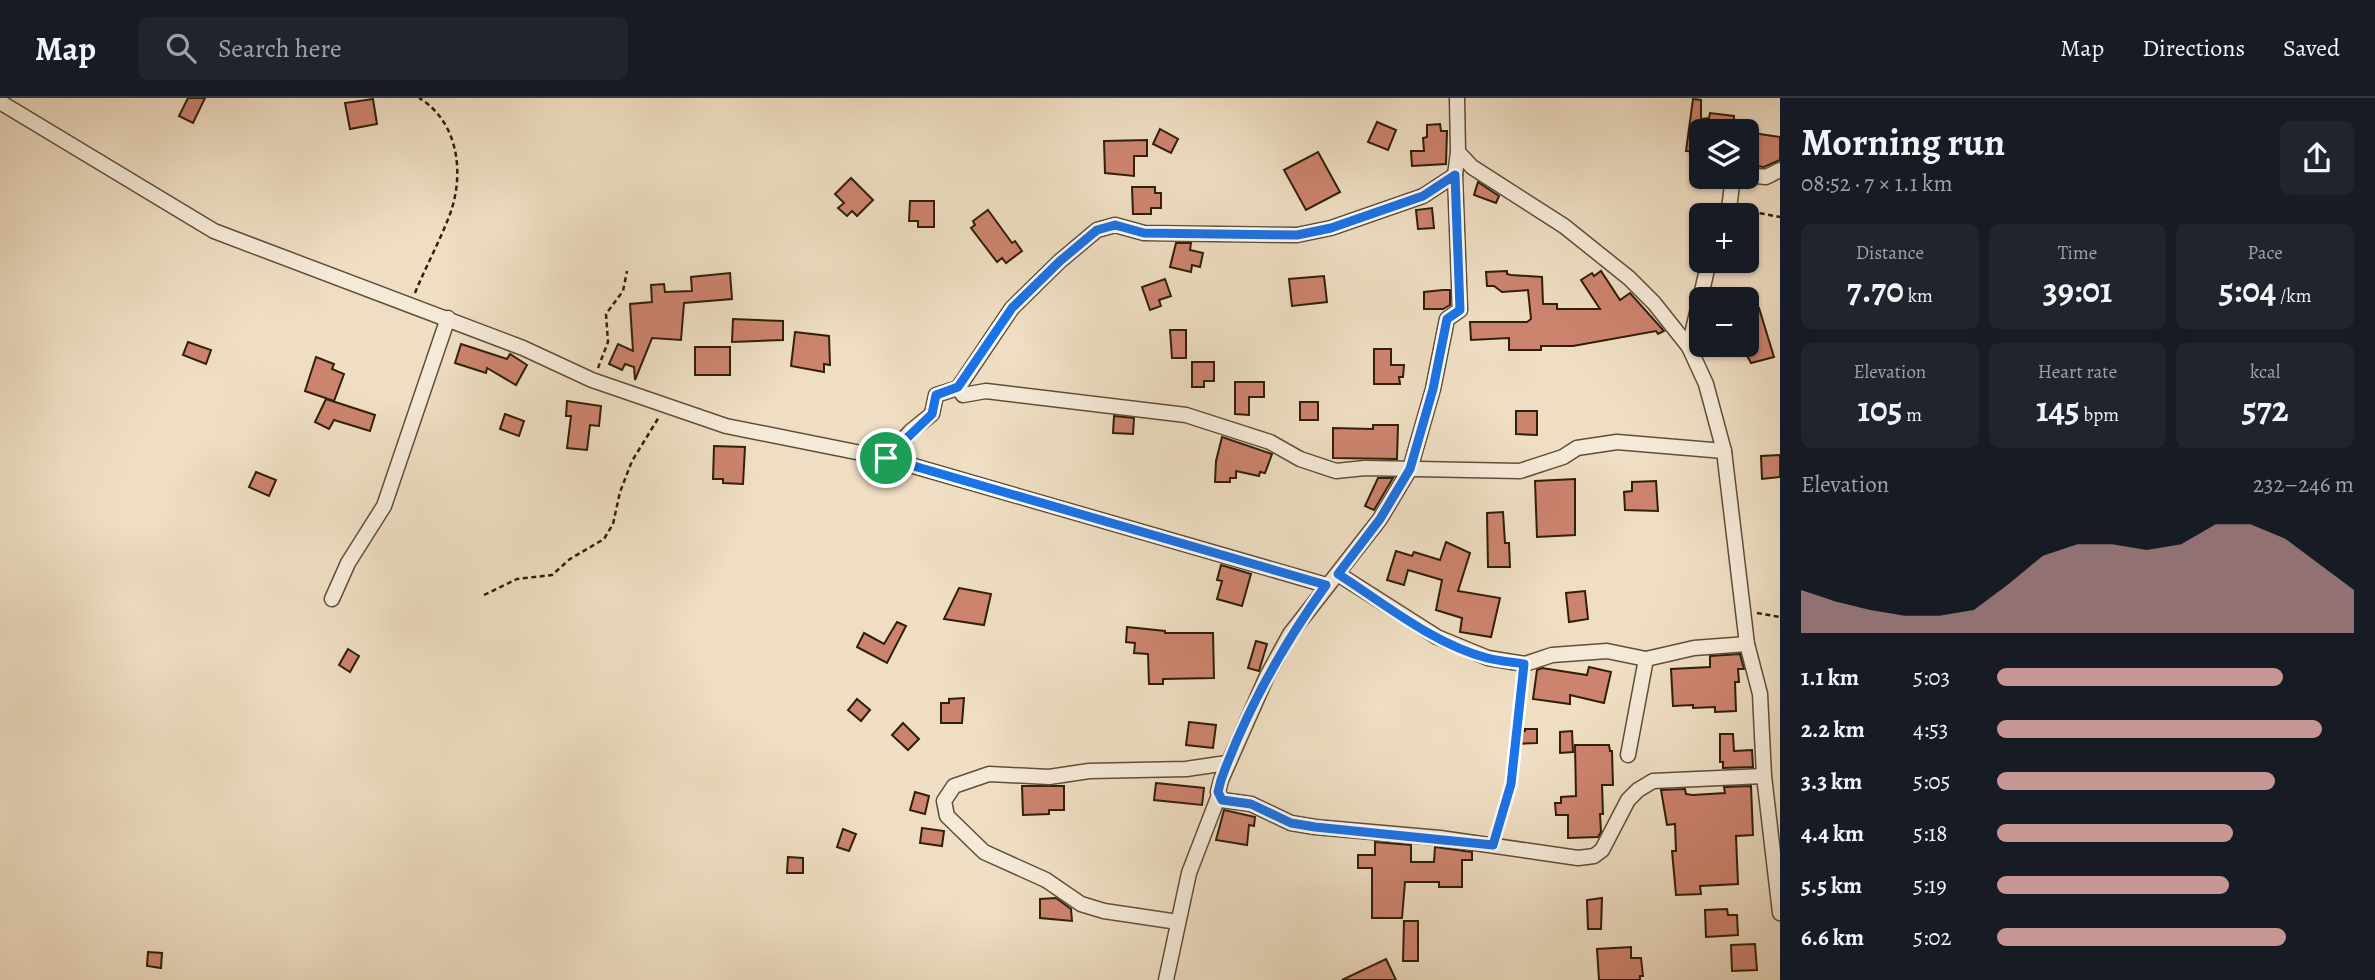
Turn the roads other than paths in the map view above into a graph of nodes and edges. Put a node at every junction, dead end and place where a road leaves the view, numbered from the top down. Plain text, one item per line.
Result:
1 (1457, 98) edge
2 (0, 102) edge
3 (1458, 152) junction
4 (1780, 170) edge
5 (1455, 175) junction
6 (1759, 176) edge
7 (448, 318) junction
8 (1689, 347) edge
9 (1694, 357) edge
10 (958, 387) junction
11 (1724, 451) junction
12 (886, 458) junction
13 (1410, 469) junction
14 (1338, 574) junction
15 (1326, 585) junction
16 (332, 599) dead end
17 (1747, 644) junction
18 (1646, 659) junction
19 (1628, 755) dead end
20 (1227, 763) junction
21 (1764, 776) junction
22 (1219, 795) junction
23 (1776, 828) edge
24 (1780, 913) edge
25 (1178, 922) junction
26 (1166, 980) edge

1 - 3 street
2 - 7 street
3 - 5 street
3 - 8 street
4 - 6 street
5 - 10 street
5 - 13 street
7 - 12 street
7 - 16 street
9 - 11 street
10 - 12 street
10 - 13 street
11 - 13 street
11 - 17 street
12 - 15 street
13 - 14 street
14 - 15 street
14 - 18 street
15 - 20 street
17 - 18 street
17 - 21 street
18 - 19 street
20 - 22 street
20 - 25 street
21 - 22 street
21 - 23 street
22 - 25 street
23 - 24 street
25 - 26 street

